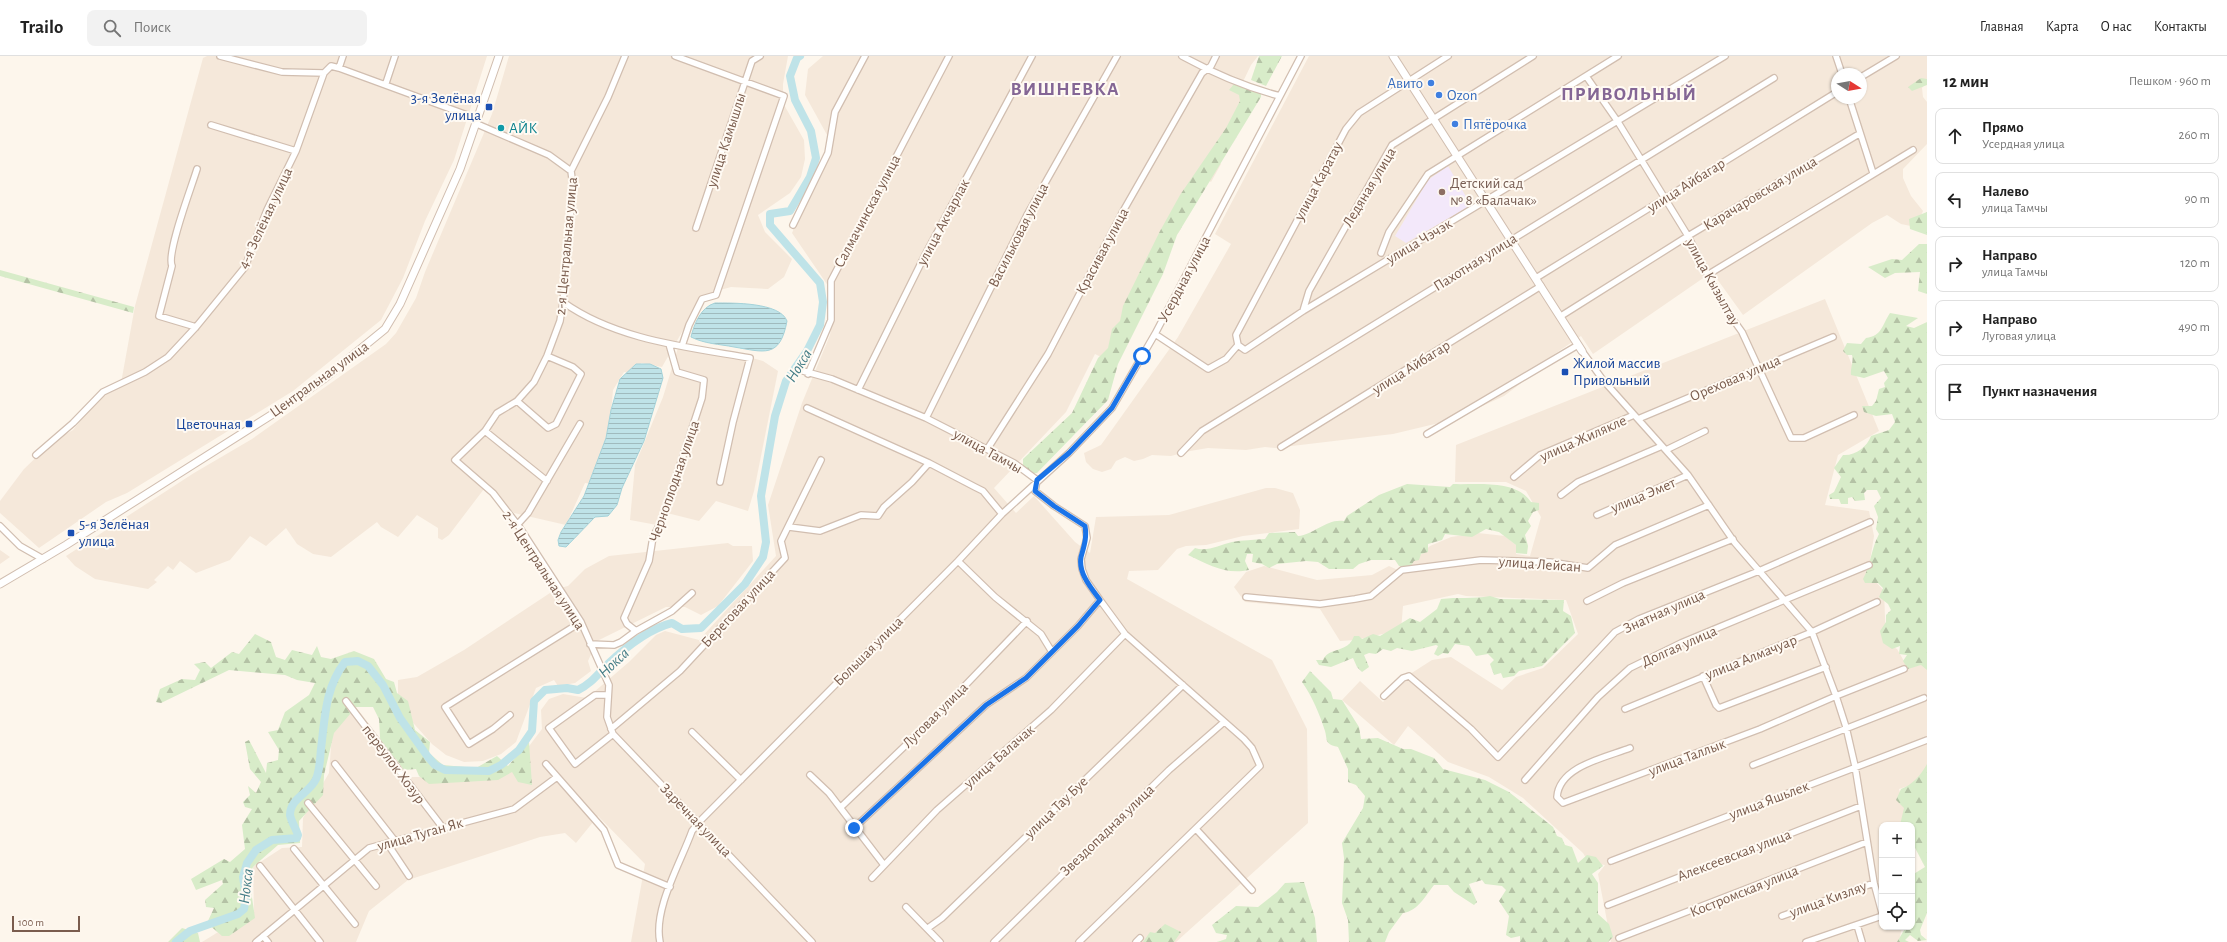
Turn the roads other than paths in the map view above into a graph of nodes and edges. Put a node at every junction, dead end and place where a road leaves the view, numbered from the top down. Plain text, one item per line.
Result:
1 (220, 56) edge
2 (342, 56) edge
3 (395, 56) edge
4 (499, 56) edge
5 (625, 56) edge
6 (675, 56) edge
7 (760, 56) edge
8 (865, 56) edge
9 (949, 56) edge
10 (1032, 56) edge
11 (1117, 56) edge
12 (1182, 56) edge
13 (1216, 56) edge
14 (1301, 56) edge
15 (1392, 56) edge
16 (1448, 56) edge
17 (1533, 56) edge
18 (1618, 56) edge
19 (1725, 56) edge
20 (1836, 56) edge
21 (1896, 56) edge
22 (689, 58) edge
23 (339, 68) junction
24 (1840, 68) edge
25 (1206, 69) junction
26 (324, 73) junction
27 (1867, 73) edge
28 (1586, 76) junction
29 (1774, 78) dead end
30 (1408, 80) junction
31 (745, 82) junction
32 (386, 84) junction
33 (1280, 96) junction
34 (1831, 96) edge
35 (1851, 104) edge
36 (1433, 118) junction
37 (478, 121) junction
38 (1618, 122) junction
39 (211, 125) dead end
40 (1859, 134) junction
41 (1913, 150) dead end
42 (296, 151) junction
43 (1458, 157) junction
44 (1641, 160) junction
45 (197, 169) dead end
46 (571, 171) junction
47 (1873, 173) junction
48 (1664, 198) junction
49 (1485, 202) junction
50 (793, 225) dead end
51 (696, 228) dead end
52 (1688, 236) junction
53 (1511, 240) junction
54 (1381, 253) dead end
55 (1709, 274) junction
56 (1536, 278) junction
57 (1541, 286) junction
58 (563, 302) junction
59 (1303, 311) junction
60 (1561, 316) junction
61 (196, 327) junction
62 (1155, 334) junction
63 (1833, 337) dead end
64 (670, 344) junction
65 (1238, 345) junction
66 (682, 346) junction
67 (1580, 348) junction
68 (547, 356) junction
69 (1758, 368) junction
70 (806, 372) joint
71 (858, 390) junction
72 (517, 401) junction
73 (807, 408) dead end
74 (1854, 415) dead end
75 (1636, 417) junction
76 (926, 418) junction
77 (580, 424) dead end
78 (485, 430) junction
79 (1704, 431) dead end
80 (1427, 434) dead end
81 (988, 448) junction
82 (1281, 448) dead end
83 (1664, 448) junction
84 (1181, 453) dead end
85 (36, 455) dead end
86 (821, 460) dead end
87 (929, 463) junction
88 (1688, 475) junction
89 (1514, 477) dead end
90 (1037, 480) junction
91 (548, 481) junction
92 (720, 482) dead end
93 (1561, 495) dead end
94 (1709, 504) junction
95 (1002, 514) junction
96 (1597, 515) dead end
97 (1870, 522) dead end
98 (517, 525) junction
99 (0, 526) edge
100 (789, 527) junction
101 (1733, 539) junction
102 (43, 559) junction
103 (958, 561) junction
104 (1870, 565) dead end
105 (1759, 571) junction
106 (0, 584) edge
107 (692, 593) dead end
108 (1246, 597) dead end
109 (1100, 600) junction
110 (1587, 601) dead end
111 (1787, 601) junction
112 (1876, 602) dead end
113 (1027, 621) junction
114 (581, 622) junction
115 (636, 631) junction
116 (1812, 632) junction
117 (1125, 634) junction
118 (590, 644) junction
119 (1052, 652) junction
120 (1826, 667) junction
121 (1904, 669) dead end
122 (1703, 676) junction
123 (1183, 685) junction
124 (608, 695) junction
125 (1384, 696) dead end
126 (1836, 696) junction
127 (1924, 698) dead end
128 (346, 701) dead end
129 (1625, 709) dead end
130 (510, 716) dead end
131 (1224, 722) junction
132 (1846, 727) junction
133 (612, 731) junction
134 (692, 732) dead end
135 (1927, 740) edge
136 (1630, 748) dead end
137 (335, 764) dead end
138 (546, 764) dead end
139 (1752, 765) dead end
140 (1855, 766) junction
141 (810, 775) dead end
142 (557, 777) junction
143 (741, 780) junction
144 (1525, 780) dead end
145 (308, 803) dead end
146 (1861, 806) junction
147 (840, 808) junction
148 (699, 822) junction
149 (442, 828) junction
150 (854, 828) junction
151 (1196, 829) junction
152 (395, 841) junction
153 (1867, 842) junction
154 (387, 843) junction
155 (294, 849) dead end
156 (355, 860) junction
157 (1611, 861) dead end
158 (884, 865) junction
159 (260, 866) dead end
160 (408, 876) dead end
161 (872, 878) dead end
162 (1874, 883) junction
163 (324, 886) junction
164 (376, 886) dead end
165 (670, 887) junction
166 (1252, 890) dead end
167 (1879, 902) edge
168 (1608, 905) dead end
169 (906, 907) dead end
170 (295, 910) junction
171 (1782, 916) dead end
172 (1879, 917) edge
173 (355, 924) dead end
174 (1857, 925) junction
175 (928, 928) junction
176 (263, 936) junction
177 (1619, 938) dead end
178 (256, 942) edge
179 (268, 942) edge
180 (320, 942) edge
181 (660, 942) edge
182 (812, 942) edge
183 (940, 942) edge
184 (994, 942) edge
185 (1079, 942) edge
186 (1806, 942) edge
187 (1862, 942) edge

1 - 26 street
2 - 23 street
3 - 32 street
4 - 37 street, Центральная улица
5 - 46 street, 2-я Центральная улица
6 - 22 street
7 - 31 street, улица Камышлы
8 - 50 street
9 - 70 street, Салмачинская улица
10 - 71 street, улица Акчарлак
11 - 76 street, Васильковая улица
12 - 25 street
13 - 25 street, Красивая улица
14 - 33 street, Усердная улица
15 - 30 street
16 - 30 street, улица Каратау
17 - 36 street, Ледяная улица
18 - 28 street
19 - 38 street, улица Чэчэк
20 - 24 street
21 - 27 street
22 - 31 street
23 - 26 street
23 - 32 street
25 - 33 street
25 - 81 street, Красивая улица
26 - 42 street, 4-я Зелёная улица
28 - 38 street, улица Кызылтау
28 - 43 street
29 - 44 street, Пахотная улица
30 - 36 street
30 - 65 street, улица Каратау
31 - 51 street, улица Камышлы
31 - 66 street
32 - 37 street
33 - 62 street, Усердная улица
34 - 48 street, улица Айбагар
35 - 40 street
36 - 43 street
36 - 59 street, Ледяная улица
37 - 46 street
37 - 102 street, Центральная улица
38 - 44 street, улица Кызылтау
38 - 49 street, улица Чэчэк
39 - 42 street
40 - 47 street
40 - 52 street, Карачаровская улица
41 - 47 street
42 - 61 street, 4-я Зелёная улица
43 - 49 street
43 - 54 street
44 - 48 street, улица Кызылтау
44 - 53 street, Пахотная улица
45 - 61 street
46 - 58 street, 2-я Центральная улица
47 - 55 street
48 - 52 street, улица Кызылтау
48 - 56 street, улица Айбагар
49 - 53 street
49 - 59 street, улица Чэчэк
52 - 55 street, улица Кызылтау
52 - 60 street, Карачаровская улица
53 - 56 street
53 - 84 street, Пахотная улица
55 - 69 street, улица Кызылтау
56 - 57 street
57 - 60 street
57 - 82 street, улица Айбагар
58 - 64 street
58 - 68 street, 2-я Центральная улица
59 - 65 street, улица Чэчэк
60 - 67 street
61 - 85 street, 4-я Зелёная улица
62 - 65 street
62 - 90 street, Усердная улица
63 - 69 street, Ореховая улица
64 - 66 street
64 - 115 street, Черноплодная улица
66 - 92 street
67 - 75 street
67 - 80 street
68 - 72 street, 2-я Центральная улица
68 - 72 street
69 - 74 street, улица Кызылтау
69 - 75 street, Ореховая улица
70 - 71 street, улица Тамчы
71 - 76 street, улица Тамчы
72 - 78 street, 2-я Центральная улица
73 - 87 street
75 - 83 street
75 - 89 street, улица Жилякле
76 - 81 street, улица Тамчы
77 - 91 street
78 - 91 street
78 - 98 street, 2-я Центральная улица
79 - 83 street
81 - 90 street, улица Тамчы
83 - 88 street
83 - 93 street
86 - 100 street, Береговая улица
87 - 95 street
87 - 100 street
88 - 94 street
88 - 96 street, улица Эмет
90 - 95 street, Большая улица
90 - 109 street, улица Тамчы
91 - 98 street
94 - 101 street
94 - 108 street, улица Лейсан
95 - 103 street, Большая улица
97 - 105 street, Знатная улица
98 - 114 street, 2-я Центральная улица
99 - 102 street
100 - 133 street, Береговая улица
101 - 105 street
101 - 110 street
102 - 106 street, Центральная улица
103 - 113 street
103 - 143 street, Большая улица
104 - 111 street, Долгая улица
105 - 111 street
105 - 125 street, Знатная улица
107 - 115 street
109 - 117 street, улица Тамчы
109 - 119 street, Луговая улица
111 - 116 street
111 - 144 street, Долгая улица
112 - 116 street, улица Алмачуар
113 - 119 street
113 - 147 street, Луговая улица
114 - 118 street, 2-я Центральная улица
114 - 130 street
115 - 118 street
116 - 120 street
116 - 122 street, улица Алмачуар
117 - 123 street, улица Тамчы
117 - 158 street, улица Балачак
118 - 124 street, 2-я Центральная улица
119 - 150 street, Луговая улица
120 - 122 street
120 - 126 street
121 - 126 street, улица Таллык
122 - 129 street, улица Алмачуар
123 - 131 street, улица Тамчы
123 - 175 street, улица Тау Буе
124 - 133 street
124 - 133 street, Береговая улица
126 - 132 street
126 - 136 street, улица Таллык
127 - 132 street
128 - 149 street, переулок Хозур
131 - 151 street, улица Тамчы
131 - 184 street, Звездопадная улица
132 - 139 street
132 - 140 street
133 - 148 street, Заречная улица
134 - 143 street
135 - 140 street, улица Яшьлек
137 - 152 street
138 - 142 street
140 - 146 street
140 - 157 street, улица Яшьлек
141 - 147 street
142 - 149 street, улица Туган Як
142 - 165 street
143 - 148 street, Большая улица
145 - 156 street
146 - 153 street
146 - 168 street, Алексеевская улица
147 - 150 street
148 - 165 street, Большая улица
148 - 182 street, Заречная улица
149 - 152 street, улица Туган Як
150 - 158 street
151 - 166 street
151 - 185 street
152 - 154 street, улица Туган Як
153 - 162 street
153 - 177 street, Костромская улица
154 - 156 street, улица Туган Як
154 - 160 street
155 - 163 street
156 - 163 street, улица Туган Як
156 - 164 street
158 - 161 street, улица Балачак
159 - 170 street
162 - 167 street
162 - 171 street, улица Кизляу
163 - 170 street, улица Туган Як
163 - 173 street
165 - 181 street, Большая улица
169 - 175 street
170 - 176 street, улица Туган Як
170 - 180 street
172 - 174 street
174 - 186 street
174 - 187 street
175 - 183 street
176 - 178 street, улица Туган Як
176 - 179 street

